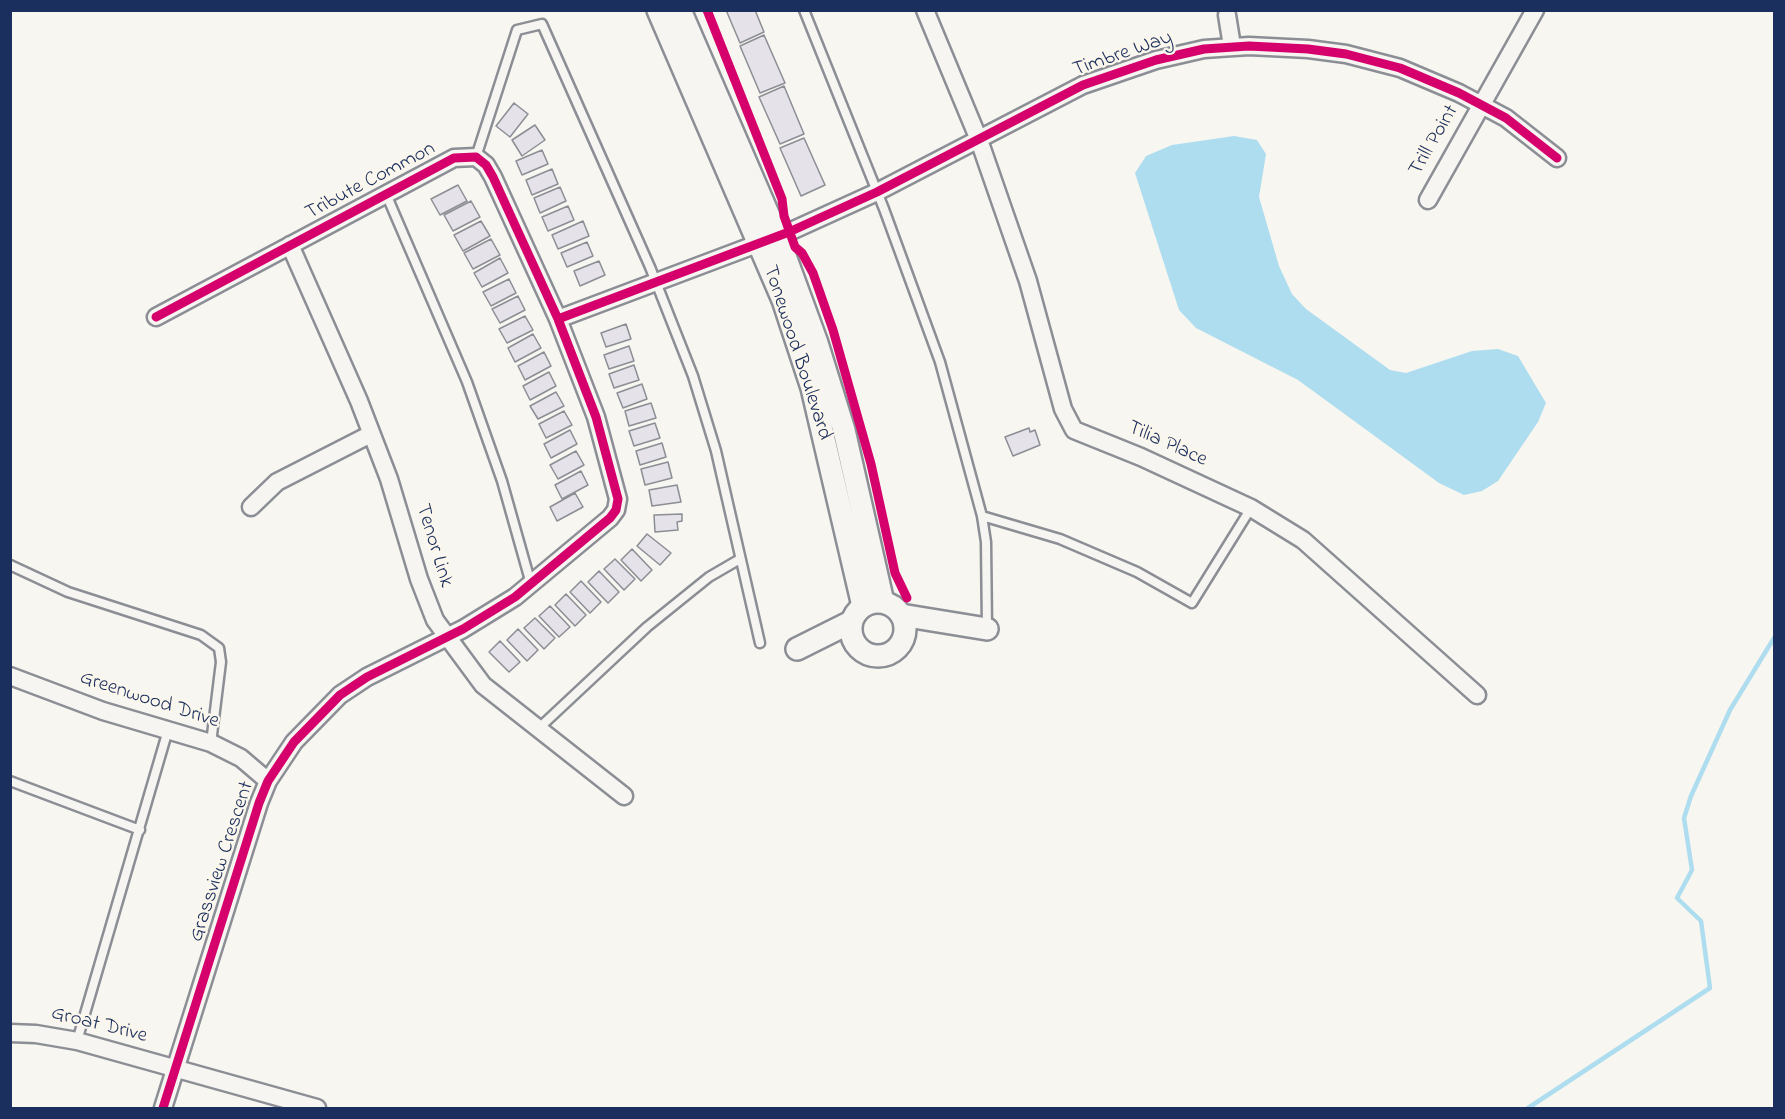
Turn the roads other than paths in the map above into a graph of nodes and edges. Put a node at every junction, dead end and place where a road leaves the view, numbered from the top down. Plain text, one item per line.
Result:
1 (658, 10) edge
2 (680, 10) edge
3 (804, 10) edge
4 (925, 10) edge
5 (1535, 10) edge
6 (1227, 15) dead end
7 (1232, 46) junction
8 (1482, 104) junction
9 (980, 140) junction
10 (476, 157) junction
11 (1557, 159) dead end
12 (877, 192) junction
13 (386, 194) junction
14 (1428, 200) dead end
15 (769, 240) junction
16 (290, 245) junction
17 (657, 283) junction
18 (156, 317) dead end
19 (558, 319) junction
20 (371, 434) junction
21 (251, 507) dead end
22 (1251, 508) junction
23 (982, 516) junction
24 (740, 559) junction
25 (10, 565) edge
26 (531, 584) junction
27 (866, 610) junction
28 (901, 615) junction
29 (959, 624) junction
30 (987, 629) joint
31 (446, 637) junction
32 (904, 638) junction
33 (760, 644) dead end
34 (856, 647) junction
35 (10, 676) edge
36 (1477, 695) dead end
37 (538, 729) junction
38 (168, 730) junction
39 (211, 743) junction
40 (10, 781) edge
41 (268, 781) junction
42 (624, 796) dead end
43 (140, 830) junction
44 (10, 1033) edge
45 (77, 1041) junction
46 (176, 1070) junction
47 (163, 1108) edge
48 (317, 1108) edge

1 - 15 street, Tonewood Boulevard
2 - 15 street, Tonewood Boulevard
3 - 12 lane
4 - 9 street, Tilia Place
5 - 8 street, Trill Point
6 - 7 street
7 - 8 street, Timbre Way
7 - 9 street, Timbre Way
8 - 11 street, Timbre Way
8 - 14 street, Trill Point
9 - 12 street, Timbre Way
9 - 22 street, Tilia Place
10 - 13 street, Tribute Common
10 - 17 lane
10 - 19 street
12 - 15 street, Timbre Way
12 - 23 lane
13 - 16 street, Tribute Common
13 - 26 lane
15 - 17 street
15 - 27 street, Tonewood Boulevard
16 - 18 street, Tribute Common
16 - 20 street, Tenor Link
17 - 19 street
17 - 24 lane
19 - 26 street
20 - 21 street
20 - 31 street, Tenor Link
22 - 23 lane
22 - 36 street, Tilia Place
23 - 30 lane
24 - 33 lane
24 - 37 lane
25 - 39 lane
26 - 31 street
27 - 28 street
27 - 34 street
27 - 34 street
28 - 29 street
28 - 32 street
29 - 30 street
29 - 32 street
31 - 37 street, Tenor Link
31 - 41 street, Grassview Crescent
32 - 34 street
35 - 38 street, Greenwood Drive
37 - 42 street, Tenor Link
38 - 39 street, Greenwood Drive
38 - 43 lane
39 - 41 street, Greenwood Drive
40 - 43 lane
41 - 46 street, Grassview Crescent
43 - 45 lane
44 - 45 street, Groat Drive
45 - 46 street, Groat Drive
46 - 47 street, Grassview Crescent
46 - 48 street, Groat Drive

